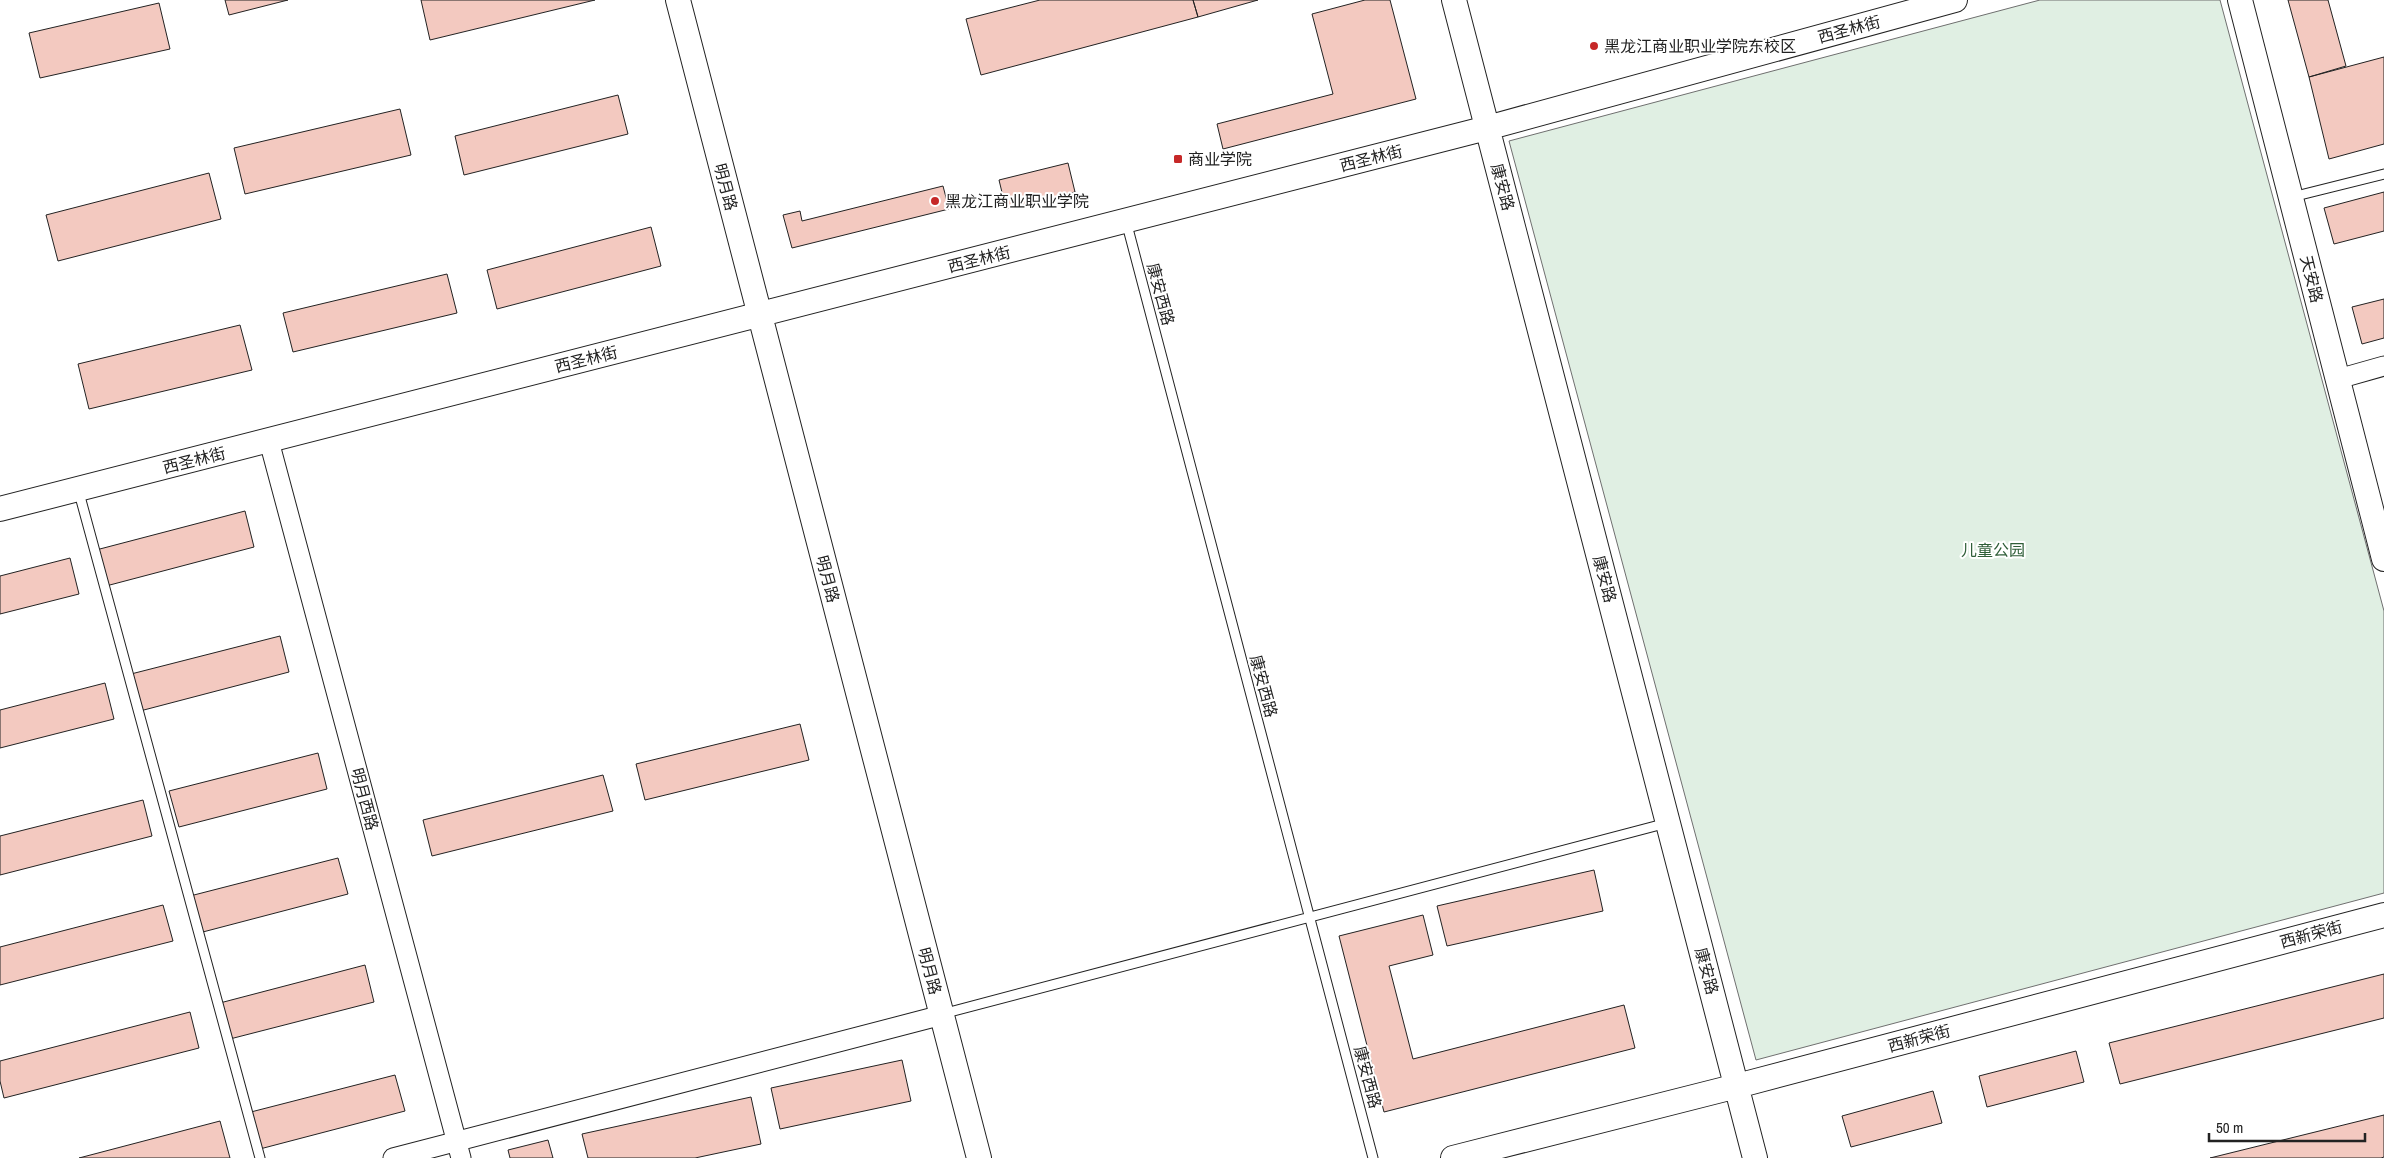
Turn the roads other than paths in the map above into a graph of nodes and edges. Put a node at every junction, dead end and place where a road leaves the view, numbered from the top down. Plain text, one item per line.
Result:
1 (678, 0) edge
2 (1454, 0) edge
3 (1955, 0) edge
4 (2240, 0) edge
5 (1487, 128) junction
6 (2384, 174) edge
7 (2291, 198) junction
8 (1126, 221) junction
9 (760, 315) junction
10 (2384, 366) edge
11 (2338, 379) junction
12 (269, 441) junction
13 (78, 489) junction
14 (0, 509) edge
15 (2384, 559) edge
16 (1668, 822) junction
17 (2384, 915) edge
18 (1310, 917) junction
19 (942, 1014) junction
20 (1737, 1086) junction
21 (459, 1150) edge
22 (260, 1158) edge
23 (393, 1158) edge
24 (979, 1158) edge
25 (1373, 1158) edge
26 (1454, 1158) edge
27 (1756, 1158) edge

1 - 9 street, 明月路
2 - 5 street, 康安路
3 - 5 street, 西圣林街
4 - 7 street, 天安路
5 - 8 street, 西圣林街
5 - 16 street, 康安路
6 - 7 lane
7 - 11 street, 天安路
8 - 9 street, 西圣林街
8 - 18 lane, 康安西路
9 - 12 street, 西圣林街
9 - 19 street, 明月路
10 - 11 street
11 - 15 street, 天安路
12 - 13 street, 西圣林街
12 - 21 street, 明月西路
13 - 14 street, 西圣林街
13 - 22 lane
16 - 18 lane
16 - 20 street, 康安路
17 - 20 street, 西新荣街
18 - 19 lane
18 - 25 lane, 康安西路
19 - 21 street
19 - 24 street, 明月路
20 - 26 street, 西新荣街
20 - 27 street, 康安路
21 - 23 street

